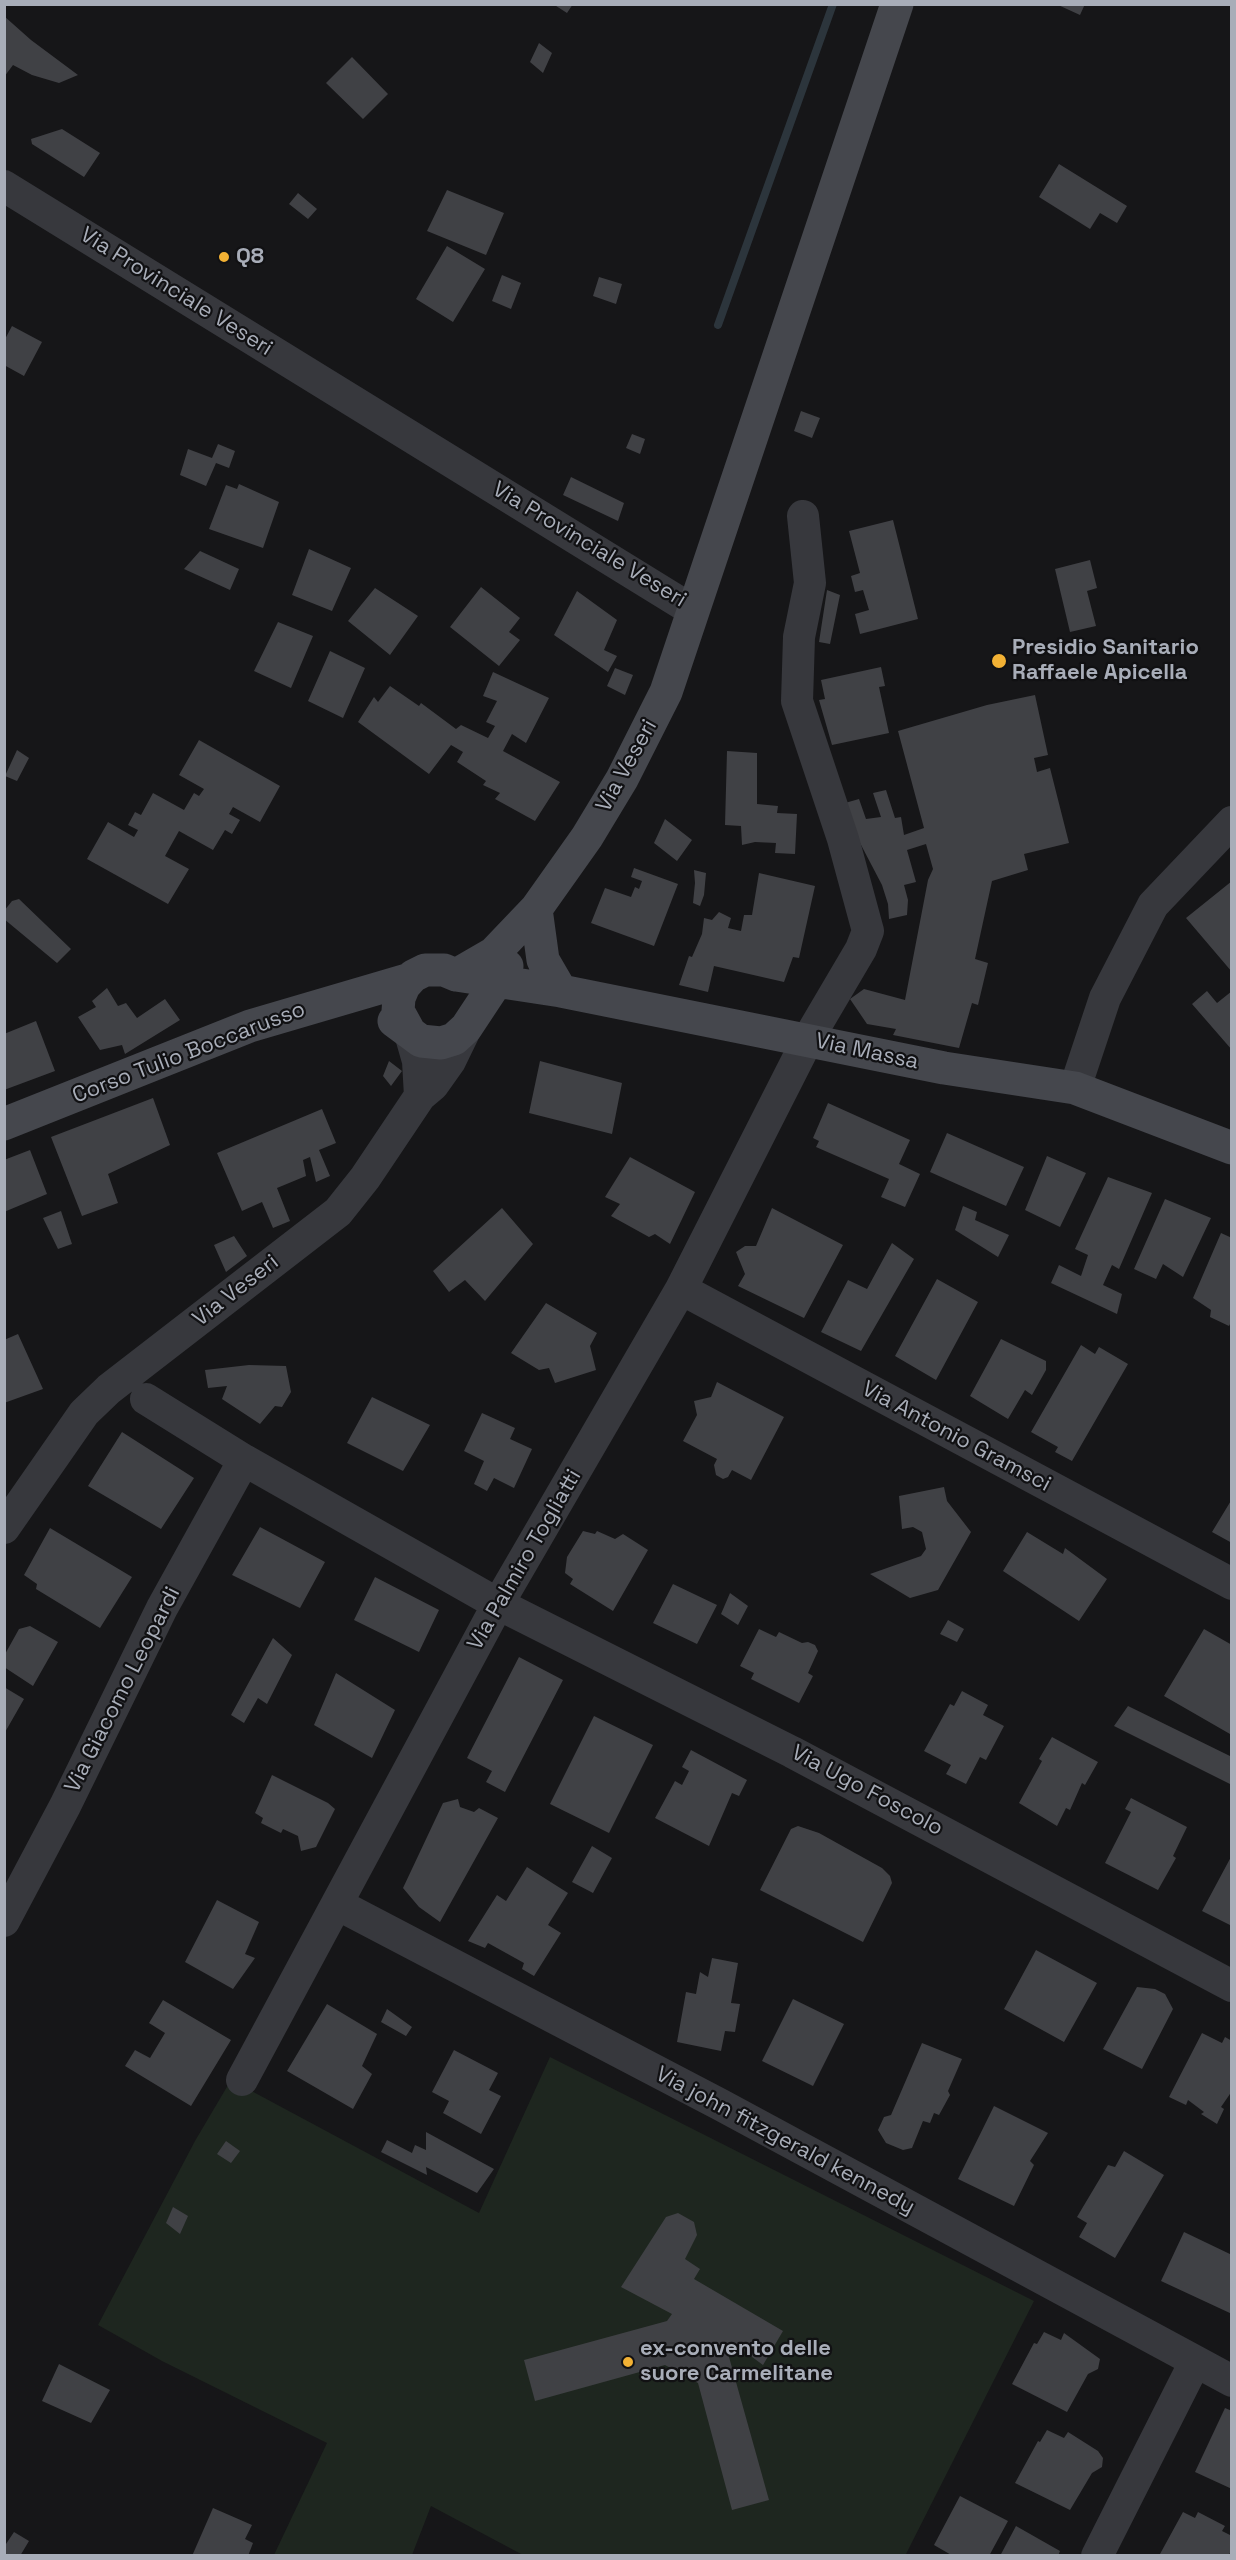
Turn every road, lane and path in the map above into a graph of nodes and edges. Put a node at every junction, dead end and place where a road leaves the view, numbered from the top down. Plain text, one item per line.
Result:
1 (897, 4) edge
2 (4, 186) edge
3 (803, 516) dead end
4 (692, 610) junction
5 (1232, 822) edge
6 (536, 909) junction
7 (456, 975) junction
8 (410, 979) junction
9 (495, 981) junction
10 (561, 991) junction
11 (343, 997) junction
12 (469, 1022) junction
13 (410, 1033) junction
14 (808, 1039) junction
15 (1075, 1088) junction
16 (420, 1096) junction
17 (4, 1124) edge
18 (1232, 1149) edge
19 (681, 1288) junction
20 (146, 1399) dead end
21 (244, 1460) junction
22 (4, 1528) edge
23 (1232, 1584) edge
24 (498, 1604) junction
25 (337, 1904) junction
26 (4, 1921) edge
27 (1232, 1986) edge
28 (242, 2080) dead end
29 (1195, 2362) junction
30 (1232, 2381) edge
31 (1097, 2556) edge

1 - 4 street, Via Provinciale Veseri
2 - 4 street, Via Provinciale Veseri
3 - 14 street, Via Palmiro Togliatti
4 - 6 street, Via Veseri
5 - 15 street
6 - 7 street, Via Veseri
6 - 9 street, Via Veseri
6 - 10 street
7 - 8 street
7 - 9 street, Via Massa
7 - 12 street
8 - 11 street, Corso Tulio Boccarusso
8 - 13 street
9 - 10 street, Via Massa
9 - 12 street, Via Veseri
10 - 14 street, Via Massa
11 - 13 street
11 - 17 street, Corso Tulio Boccarusso
12 - 13 street
12 - 16 street, Via Veseri
13 - 16 street
14 - 15 street, Via Massa
14 - 19 street, Via Palmiro Togliatti
15 - 18 street, Via Massa
16 - 22 street, Via Veseri
19 - 23 street, Via Antonio Gramsci
19 - 24 street, Via Palmiro Togliatti
20 - 21 street
21 - 24 street
21 - 26 street, Via Giacomo Leopardi
24 - 25 street, Via Palmiro Togliatti
24 - 27 street, Via Ugo Foscolo
25 - 28 street, Via Palmiro Togliatti
25 - 29 street, Via john fitzgerald kennedy
29 - 30 street, Via john fitzgerald kennedy
29 - 31 street

